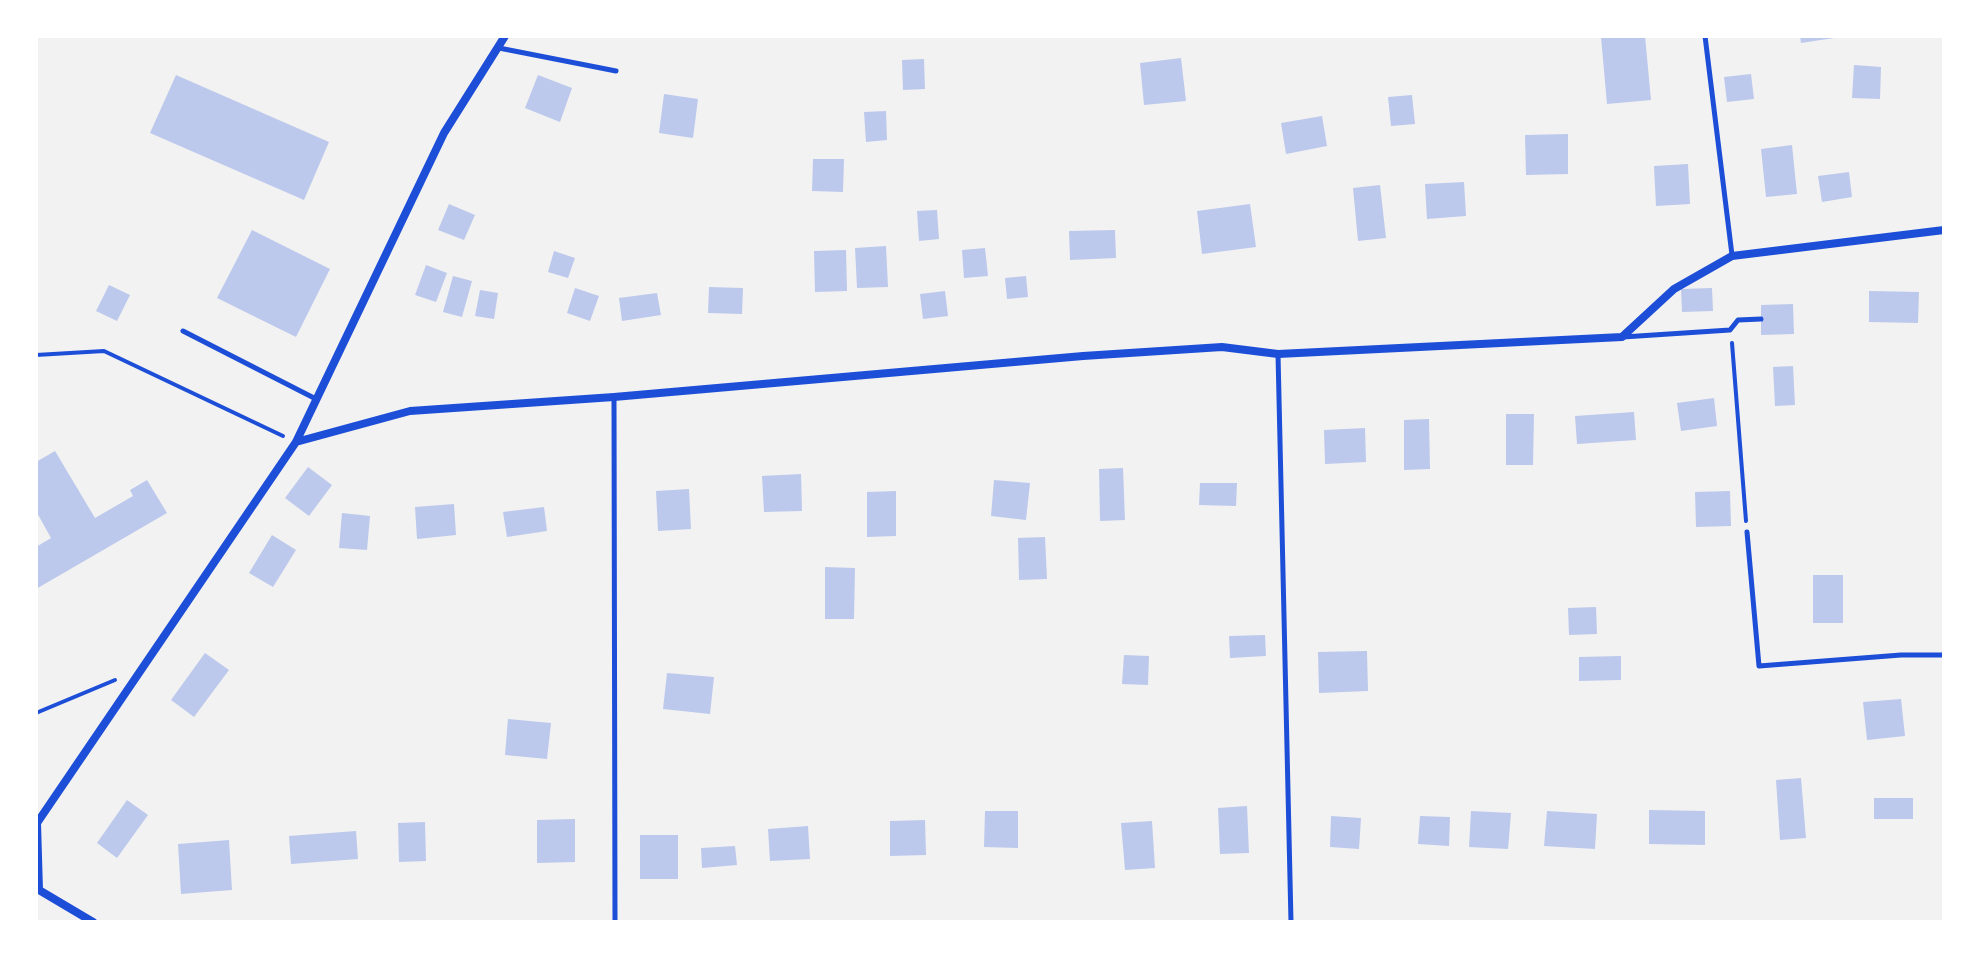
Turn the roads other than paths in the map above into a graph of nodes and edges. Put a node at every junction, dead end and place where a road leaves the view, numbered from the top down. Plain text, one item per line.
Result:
1 (505, 36) edge
2 (1705, 36) edge
3 (498, 48) junction
4 (616, 71) dead end
5 (1944, 230) edge
6 (1732, 256) junction
7 (1761, 319) dead end
8 (183, 331) dead end
9 (1622, 337) junction
10 (1278, 354) junction
11 (614, 397) junction
12 (316, 399) junction
13 (296, 442) junction
14 (1747, 532) road end
15 (1944, 655) edge
16 (38, 892) edge
17 (93, 922) edge
18 (615, 922) edge
19 (1291, 922) edge

1 - 3 street
2 - 6 lane
3 - 4 lane
3 - 12 street
5 - 6 street
6 - 9 street
7 - 9 lane
8 - 12 lane
9 - 10 street
10 - 11 street
10 - 19 lane
11 - 13 street
11 - 18 lane
12 - 13 street
13 - 16 street
14 - 15 lane
16 - 17 street

